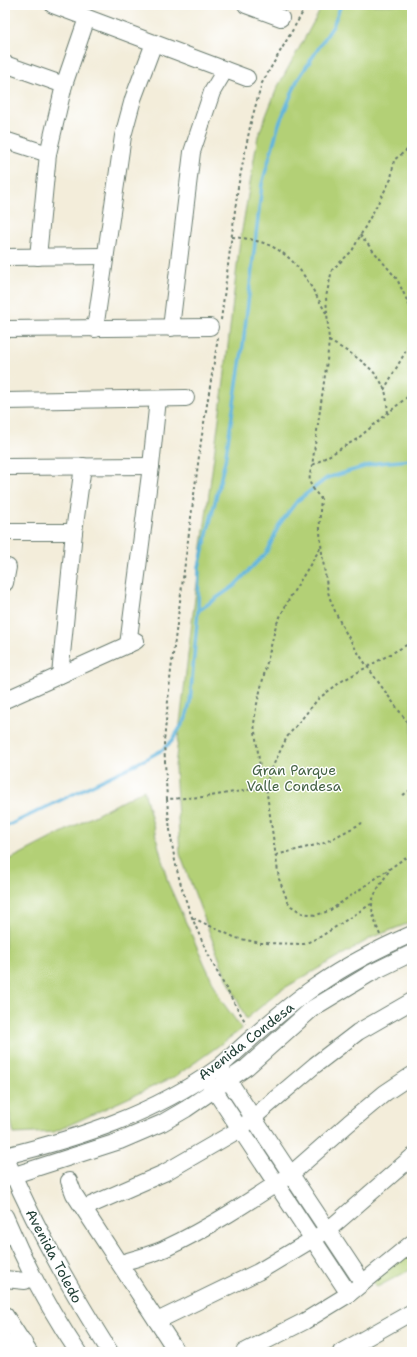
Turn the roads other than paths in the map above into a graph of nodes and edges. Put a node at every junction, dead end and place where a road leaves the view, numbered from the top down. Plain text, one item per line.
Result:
1 (53, 5) edge
2 (246, 5) edge
3 (88, 18) junction
4 (281, 18) dead end
5 (154, 43) junction
6 (5, 64) edge
7 (225, 70) junction
8 (247, 78) dead end
9 (64, 85) junction
10 (5, 140) edge
11 (48, 154) junction
12 (105, 256) junction
13 (5, 257) edge
14 (38, 257) junction
15 (216, 327) road end
16 (5, 328) edge
17 (170, 328) junction
18 (96, 329) junction
19 (186, 398) dead end
20 (158, 399) junction
21 (5, 401) edge
22 (83, 466) junction
23 (152, 466) junction
24 (5, 467) edge
25 (5, 532) edge
26 (74, 532) junction
27 (8, 567) dead end
28 (5, 583) edge
29 (60, 675) junction
30 (5, 700) edge
31 (412, 934) edge
32 (412, 953) edge
33 (412, 1001) edge
34 (220, 1066) junction
35 (205, 1076) junction
36 (412, 1076) edge
37 (229, 1080) junction
38 (214, 1090) junction
39 (254, 1117) junction
40 (240, 1129) junction
41 (5, 1156) edge
42 (412, 1156) edge
43 (291, 1174) junction
44 (9, 1176) edge
45 (69, 1181) dead end
46 (276, 1184) junction
47 (84, 1208) junction
48 (5, 1216) edge
49 (328, 1230) junction
50 (313, 1239) junction
51 (412, 1243) edge
52 (120, 1263) junction
53 (5, 1280) edge
54 (25, 1281) dead end
55 (363, 1283) junction
56 (349, 1294) junction
57 (412, 1312) edge
58 (5, 1314) edge
59 (157, 1321) junction
60 (5, 1343) edge
61 (27, 1348) edge
62 (78, 1352) edge
63 (110, 1352) edge
64 (177, 1352) edge
65 (244, 1352) edge
66 (341, 1352) edge

1 - 3 street
2 - 4 street
3 - 5 street
3 - 9 street
5 - 7 street
5 - 12 street
6 - 9 street
7 - 8 street
7 - 17 street
9 - 11 street
10 - 11 street
11 - 14 street
12 - 14 street
12 - 18 street
13 - 14 street
15 - 17 street
16 - 18 street
17 - 18 street
19 - 20 street
20 - 21 street
20 - 23 street
22 - 23 street
22 - 24 street
22 - 26 street
23 - 29 street
25 - 26 street
26 - 29 street
27 - 28 street
29 - 30 street
31 - 34 street, Avenida Condesa
32 - 37 street, Avenida Condesa
33 - 39 street
34 - 35 street, Avenida Condesa
34 - 37 street
35 - 38 street
35 - 41 street, Avenida Condesa
36 - 43 street
37 - 38 street, Avenida Condesa
37 - 39 street
38 - 40 street
38 - 44 street, Avenida Condesa
39 - 40 street
39 - 43 street
40 - 46 street
40 - 47 street
41 - 44 street, Avenida Toledo
42 - 49 street
43 - 46 street
43 - 49 street
44 - 63 street, Avenida Toledo
45 - 47 street
46 - 50 street
46 - 52 street
47 - 52 street
48 - 62 street, Avenida Toledo
49 - 50 street
49 - 55 street
50 - 56 street
50 - 59 street
51 - 55 street
52 - 59 street
53 - 54 street
55 - 56 street
56 - 65 street
57 - 66 street
58 - 61 street
59 - 64 street
60 - 61 street

